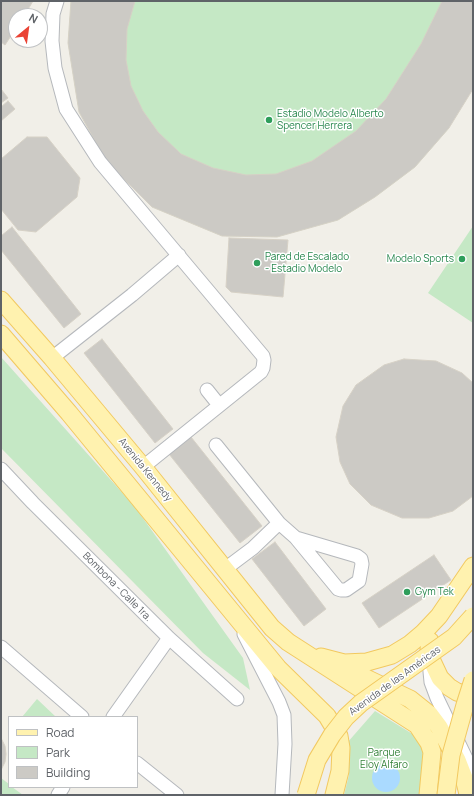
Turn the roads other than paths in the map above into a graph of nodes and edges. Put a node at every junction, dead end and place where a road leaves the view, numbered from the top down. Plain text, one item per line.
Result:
1 (57, 1) edge
2 (179, 255) junction
3 (1, 300) edge
4 (1, 334) edge
5 (52, 358) junction
6 (208, 390) dead end
7 (219, 406) junction
8 (216, 445) dead end
9 (143, 467) junction
10 (1, 469) edge
11 (279, 523) junction
12 (296, 538) junction
13 (473, 566) edge
14 (225, 569) junction
15 (233, 613) junction
16 (439, 616) junction
17 (473, 616) edge
18 (169, 638) junction
19 (288, 642) junction
20 (1, 647) edge
21 (429, 650) junction
22 (309, 652) junction
23 (473, 680) edge
24 (473, 694) edge
25 (237, 699) dead end
26 (81, 716) edge
27 (114, 716) edge
28 (138, 764) edge
29 (473, 770) edge
30 (468, 794) edge
31 (177, 795) edge
32 (282, 795) edge
33 (306, 795) edge
34 (334, 795) edge
35 (428, 795) edge
36 (446, 795) edge

1 - 2 street
2 - 5 street
2 - 7 street
3 - 5 main road, Avenida Kennedy
4 - 15 main road
5 - 9 main road, Avenida Kennedy
6 - 7 street
7 - 9 street
8 - 11 street
9 - 14 main road, Avenida Kennedy
10 - 18 street, Bombona - Calle 1ra.
11 - 12 street
11 - 14 street
12 - 12 street
13 - 16 main road
14 - 19 main road, Avenida Kennedy
15 - 32 street
15 - 34 main road
16 - 21 main road
16 - 22 main road
17 - 33 main road, Avenida de las Américas, bridge
18 - 25 street, Bombona - Calle 1ra.
18 - 27 street
19 - 22 main road
19 - 35 main road
20 - 26 street
21 - 24 main road
21 - 29 street
22 - 30 main road
23 - 36 main road, bridge
28 - 31 street
29 - 30 main road

